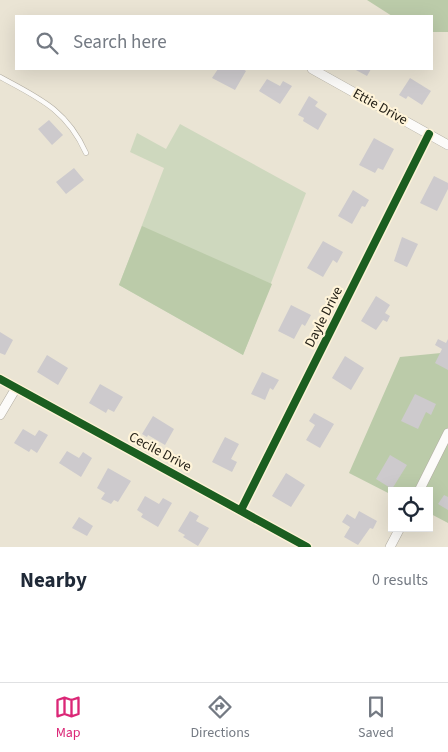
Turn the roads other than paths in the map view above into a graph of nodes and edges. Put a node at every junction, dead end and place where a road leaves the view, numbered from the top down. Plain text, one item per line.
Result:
1 (314, 70) edge
2 (0, 76) edge
3 (429, 134) junction
4 (448, 145) edge
5 (86, 153) dead end
6 (0, 379) edge
7 (16, 388) junction
8 (0, 415) edge
9 (448, 433) edge
10 (421, 487) edge
11 (241, 510) junction
12 (398, 532) edge
13 (307, 547) edge
14 (390, 547) edge

1 - 3 street, Ettie Drive
2 - 5 lane
3 - 4 street, Ettie Drive
3 - 11 street, Dayle Drive
6 - 7 street, Cecile Drive
7 - 8 street
7 - 11 street, Cecile Drive
9 - 10 street
11 - 13 street, Cecile Drive
12 - 14 street

